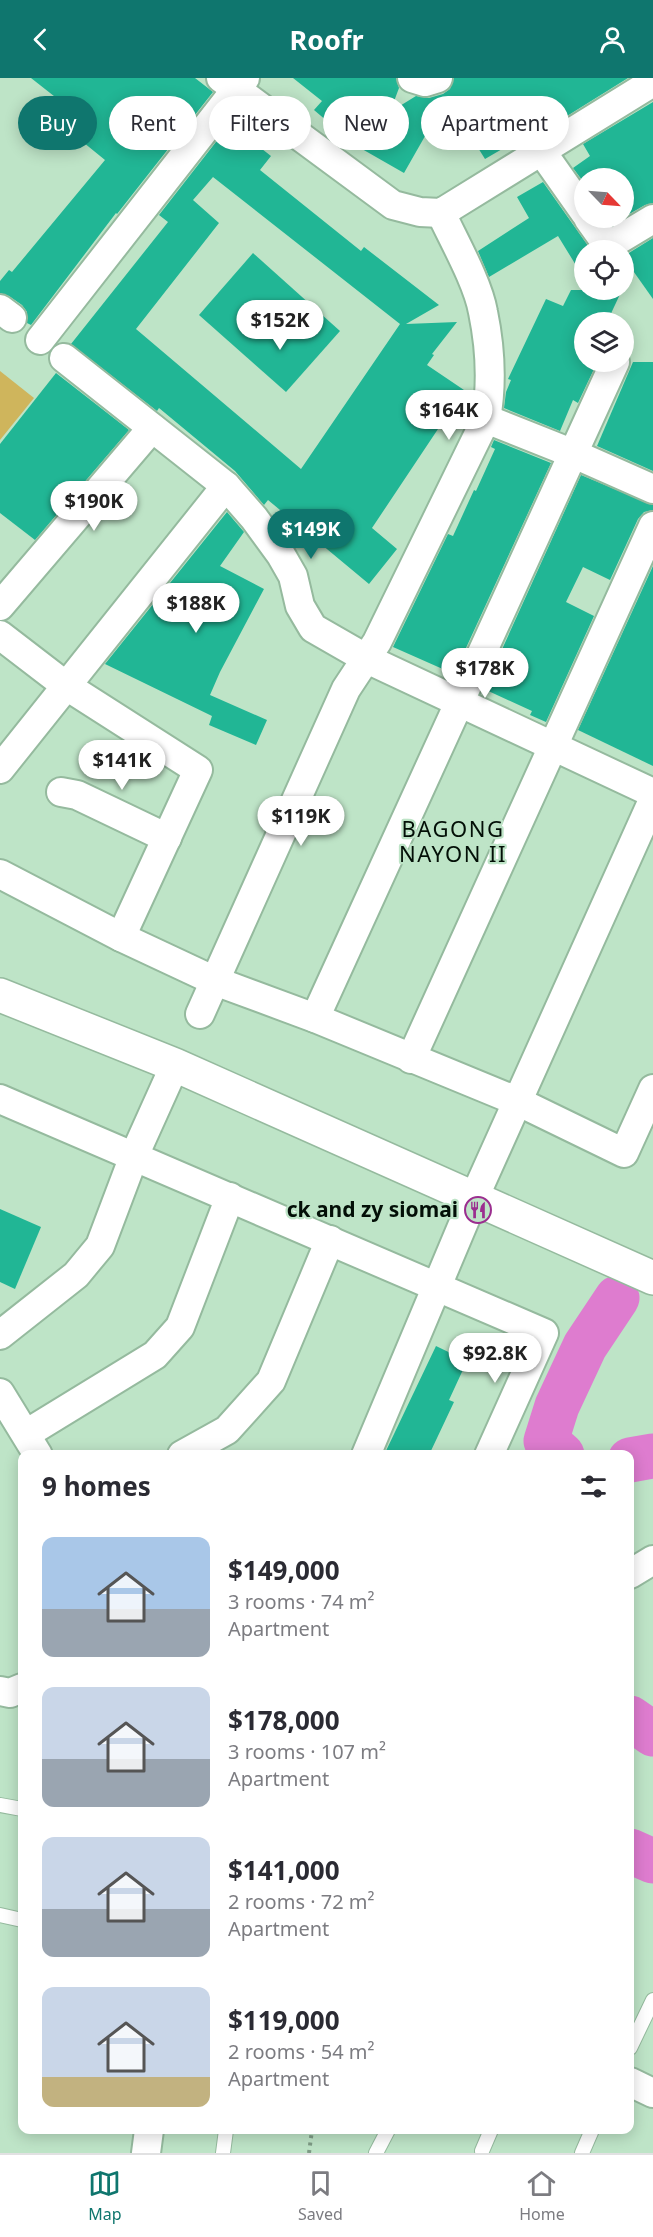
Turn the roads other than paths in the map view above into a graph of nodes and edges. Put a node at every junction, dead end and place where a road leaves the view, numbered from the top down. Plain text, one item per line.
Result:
1 (412, 78) edge
2 (438, 78) edge
3 (234, 82) edge
4 (653, 82) edge
5 (542, 152) junction
6 (574, 197) edge
7 (441, 213) junction
8 (653, 219) edge
9 (596, 228) edge
10 (40, 340) dead end
11 (64, 358) dead end
12 (611, 372) edge
13 (486, 419) junction
14 (152, 428) junction
15 (574, 454) junction
16 (226, 486) junction
17 (653, 489) edge
18 (653, 526) edge
19 (0, 606) edge
20 (0, 635) edge
21 (367, 660) junction
22 (65, 685) junction
23 (458, 703) junction
24 (553, 747) junction
25 (0, 769) edge
26 (61, 792) dead end
27 (653, 794) edge
28 (653, 800) edge
29 (167, 838) junction
30 (0, 874) edge
31 (121, 937) junction
32 (215, 981) junction
33 (0, 995) edge
34 (200, 1014) dead end
35 (315, 1018) junction
36 (411, 1059) junction
37 (175, 1065) junction
38 (653, 1089) edge
39 (0, 1099) edge
40 (519, 1102) junction
41 (134, 1156) junction
42 (230, 1197) junction
43 (474, 1198) junction
44 (330, 1240) junction
45 (653, 1278) edge
46 (437, 1286) junction
47 (0, 1335) edge
48 (0, 1394) edge
49 (32, 1445) edge
50 (191, 1450) edge
51 (368, 1450) edge
52 (491, 1450) edge
53 (653, 1560) edge
54 (634, 1572) edge
55 (18, 1690) edge
56 (0, 1691) edge
57 (0, 1805) edge
58 (18, 1808) edge
59 (0, 1916) edge
60 (18, 1919) edge
61 (653, 2000) edge
62 (634, 2040) edge
63 (634, 2084) edge
64 (653, 2093) edge
65 (148, 2134) edge
66 (225, 2134) edge
67 (386, 2134) edge
68 (489, 2134) edge
69 (590, 2134) edge
70 (482, 2151) dead end
71 (146, 2153) edge
72 (223, 2153) edge
73 (376, 2153) edge
74 (582, 2153) edge

1 - 2 street
3 - 7 street
3 - 10 street
4 - 5 street
5 - 6 street
5 - 7 street
7 - 13 street
8 - 9 street
11 - 14 street
12 - 15 street
13 - 15 street
13 - 21 street
14 - 16 street
14 - 19 street
15 - 17 street
15 - 23 street
16 - 21 street
16 - 22 street
18 - 24 street
20 - 22 street
21 - 23 street
21 - 32 street
22 - 25 street
22 - 29 street
23 - 24 street
23 - 35 street
24 - 27 street
24 - 36 street
26 - 29 street
28 - 40 street
29 - 31 street
30 - 31 street
31 - 32 street
32 - 34 street
32 - 35 street
33 - 37 street
35 - 36 street
36 - 40 street
37 - 41 street
37 - 43 street
38 - 40 street
39 - 41 street
40 - 43 street
41 - 42 street
41 - 47 street
42 - 44 street
42 - 49 street
43 - 45 street
43 - 46 street
44 - 46 street
44 - 50 street
46 - 51 street
46 - 52 street
48 - 49 street
53 - 54 street
55 - 56 street
57 - 58 lane
59 - 60 lane
61 - 62 lane
63 - 64 street
65 - 71 street
66 - 72 lane
67 - 73 lane
68 - 70 lane
69 - 74 lane

